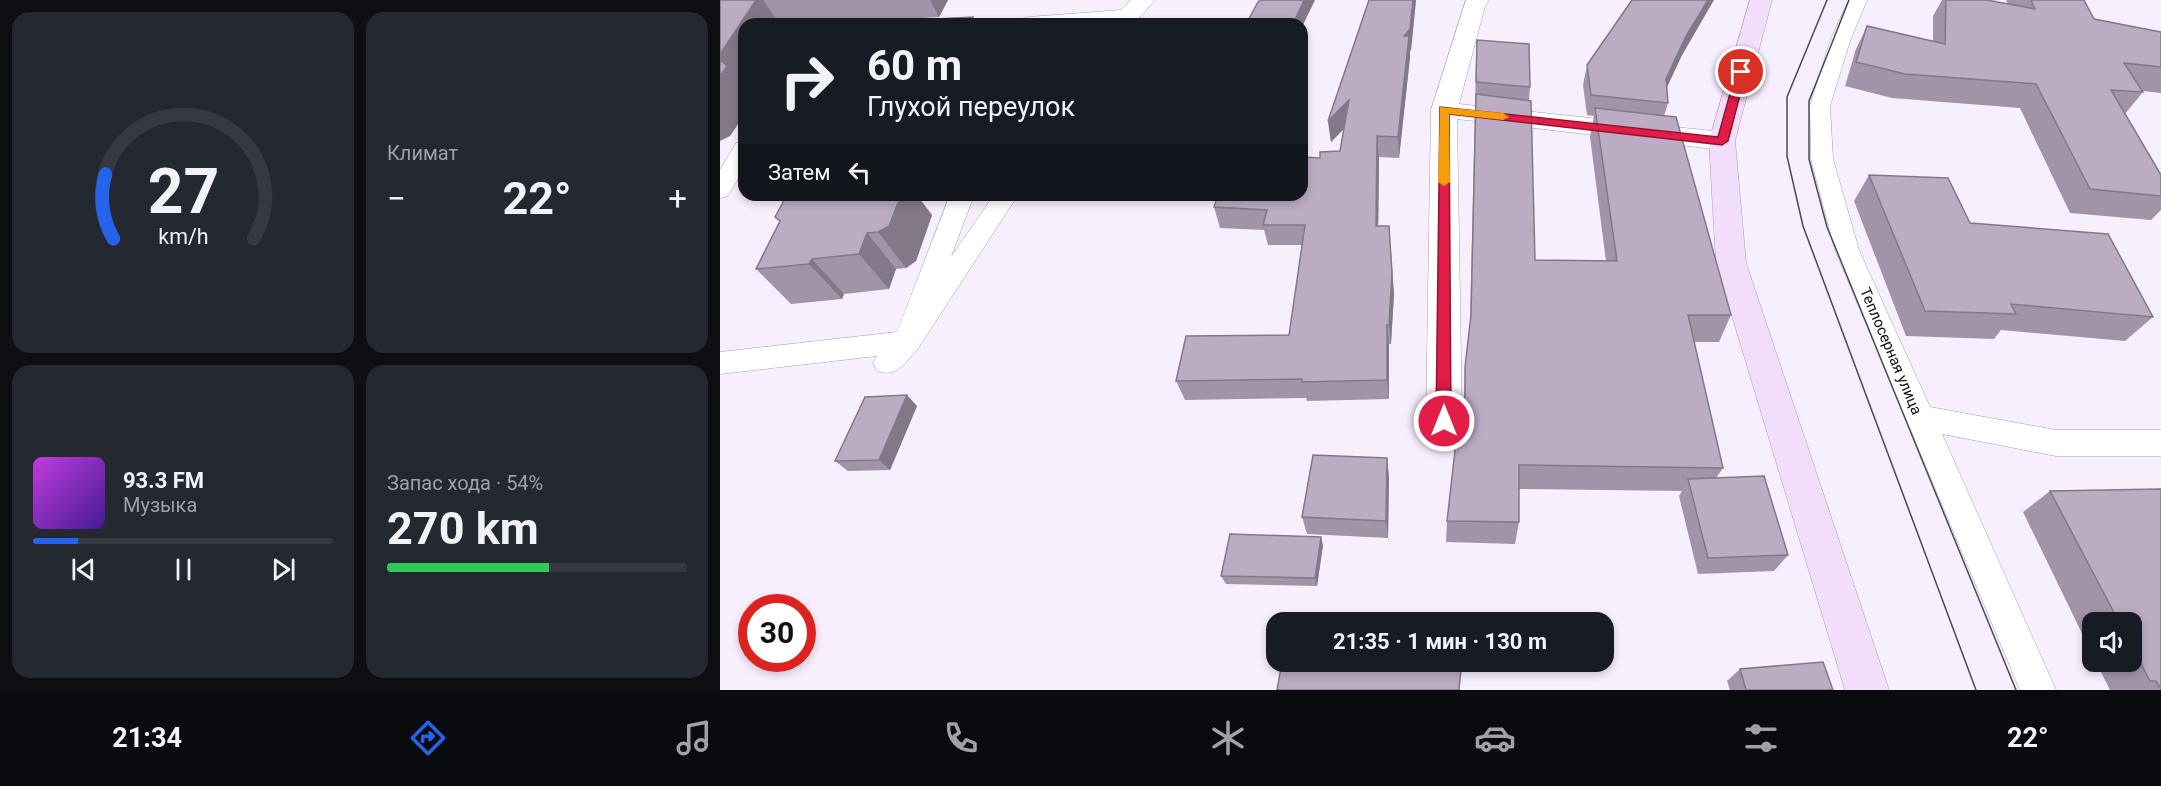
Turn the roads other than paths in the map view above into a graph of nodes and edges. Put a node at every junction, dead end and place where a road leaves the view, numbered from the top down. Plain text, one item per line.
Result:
1 (1478, 0) edge
2 (1761, 0) edge
3 (1858, 0) edge
4 (1131, 13) edge
5 (1085, 18) edge
6 (1444, 110) junction
7 (1722, 141) junction
8 (738, 158) edge
9 (720, 190) edge
10 (960, 201) edge
11 (1002, 201) edge
12 (907, 342) junction
13 (720, 363) edge
14 (887, 363) dead end
15 (1920, 418) junction
16 (1444, 421) dead end
17 (2161, 443) edge
18 (1867, 690) edge
19 (2038, 690) edge

1 - 6 street
2 - 7 main road
3 - 15 lane, Теплосерная улица
4 - 5 street
6 - 7 street
6 - 16 street
7 - 18 main road
8 - 9 lane
10 - 12 lane
11 - 12 lane
12 - 13 lane
12 - 14 lane
15 - 17 lane
15 - 19 lane, Теплосерная улица

